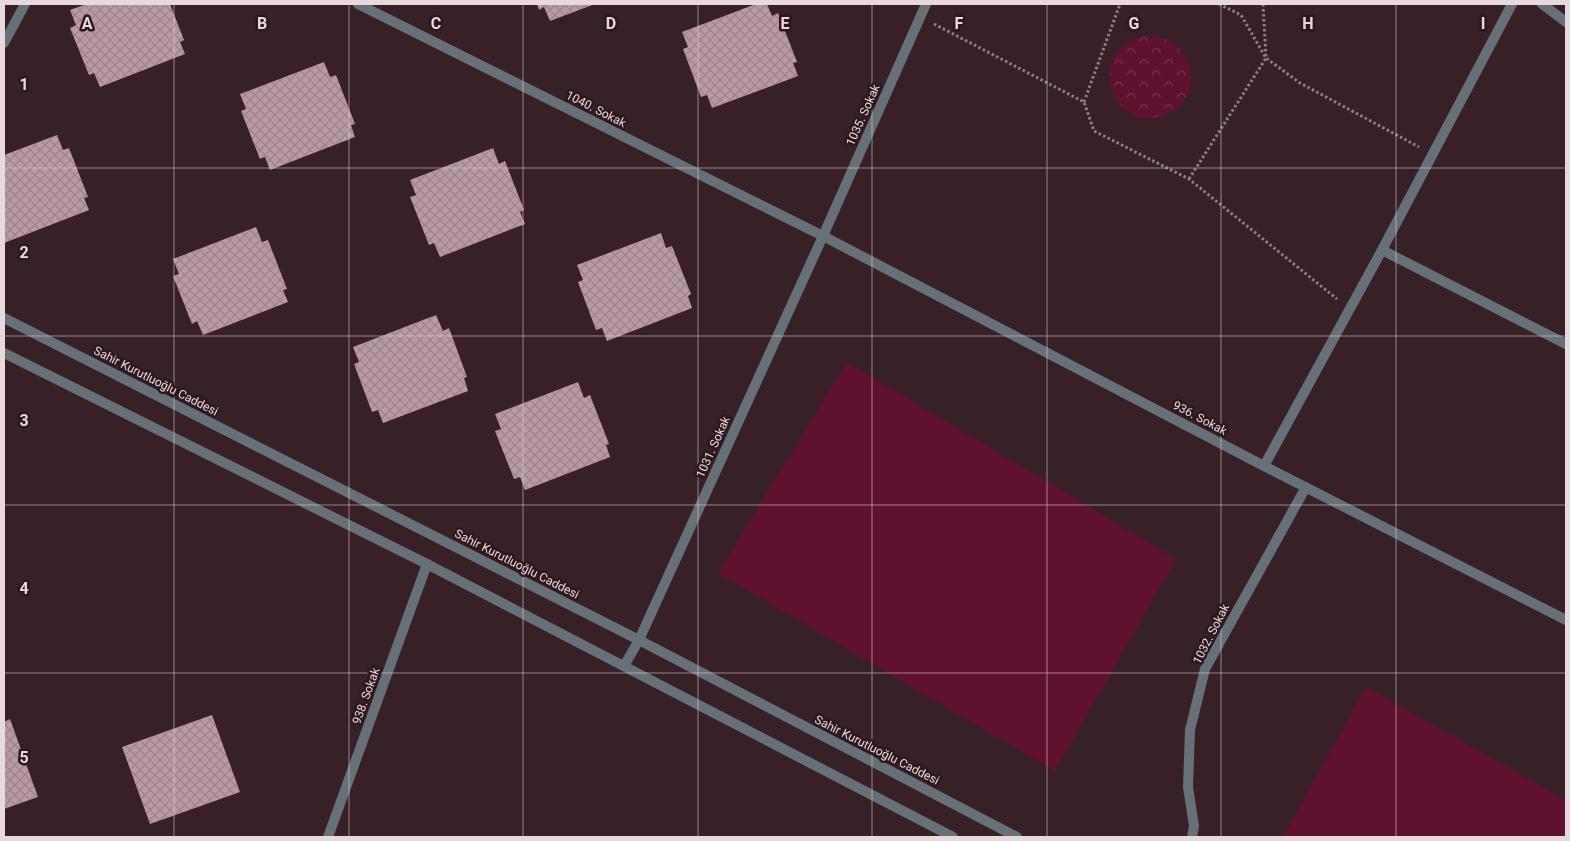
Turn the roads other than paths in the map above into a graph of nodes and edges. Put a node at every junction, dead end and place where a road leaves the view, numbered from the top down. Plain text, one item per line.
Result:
1 (25, 4) edge
2 (358, 4) edge
3 (926, 4) edge
4 (1512, 4) edge
5 (1542, 4) edge
6 (1566, 22) edge
7 (4, 43) edge
8 (823, 236) junction
9 (1382, 250) junction
10 (4, 318) edge
11 (1566, 344) edge
12 (4, 353) edge
13 (1264, 466) junction
14 (1306, 487) junction
15 (428, 564) junction
16 (1566, 620) edge
17 (639, 640) junction
18 (624, 666) junction
19 (328, 837) edge
20 (953, 837) edge
21 (1017, 837) edge
22 (1192, 837) edge

1 - 7 street
2 - 8 street, 1040. Sokak
3 - 8 street, 1035. Sokak
4 - 9 street
5 - 6 street
8 - 13 street, 936. Sokak
8 - 17 street, 1031. Sokak
9 - 11 street
9 - 13 street
10 - 17 street, Sahir Kurutluoğlu Caddesi
12 - 15 street
13 - 14 street, 936. Sokak
14 - 16 street, 936. Sokak
14 - 22 street, 1032. Sokak
15 - 18 street
15 - 19 street, 938. Sokak
17 - 18 street, 1031. Sokak
17 - 21 street, Sahir Kurutluoğlu Caddesi
18 - 20 street

